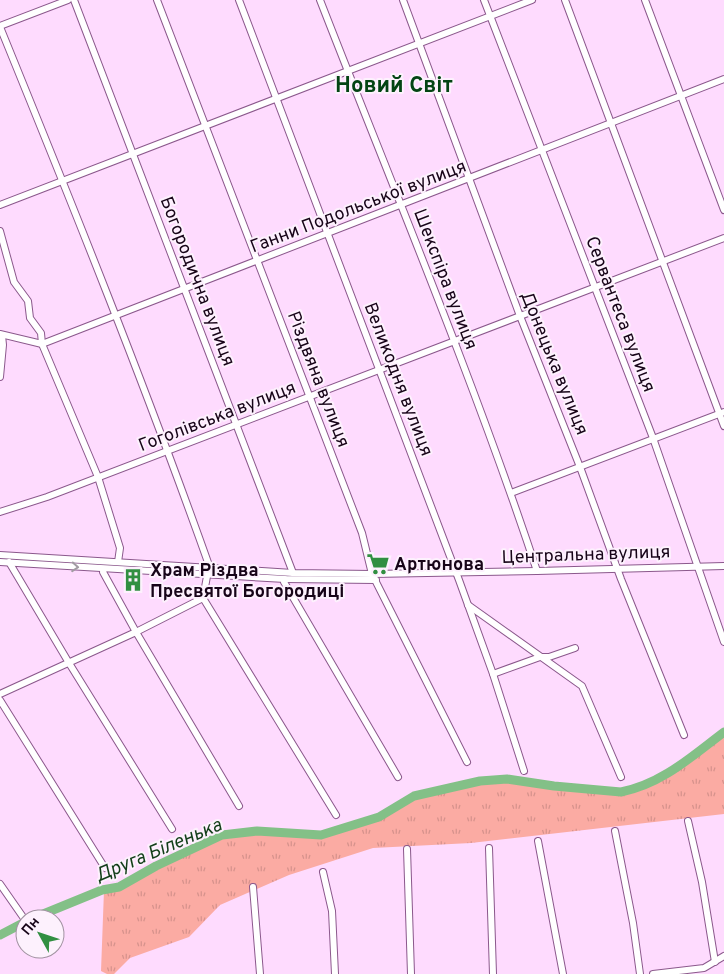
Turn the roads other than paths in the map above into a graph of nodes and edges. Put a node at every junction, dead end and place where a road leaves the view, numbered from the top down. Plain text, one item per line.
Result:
1 (68, 0) edge
2 (74, 0) edge
3 (157, 0) edge
4 (239, 0) edge
5 (320, 0) edge
6 (403, 0) edge
7 (484, 0) edge
8 (532, 0) edge
9 (565, 0) edge
10 (645, 0) edge
11 (490, 16) junction
12 (0, 26) edge
13 (419, 44) junction
14 (348, 71) junction
15 (724, 80) edge
16 (680, 96) junction
17 (276, 98) junction
18 (611, 124) junction
19 (205, 126) junction
20 (542, 150) junction
21 (133, 153) junction
22 (469, 179) junction
23 (62, 180) junction
24 (0, 204) edge
25 (401, 205) junction
26 (724, 210) edge
27 (0, 231) edge
28 (328, 234) junction
29 (724, 238) edge
30 (257, 261) junction
31 (663, 262) junction
32 (594, 288) junction
33 (185, 289) junction
34 (115, 316) junction
35 (520, 316) junction
36 (1, 334) edge
37 (454, 341) junction
38 (42, 344) junction
39 (380, 370) junction
40 (0, 377) edge
41 (310, 396) junction
42 (721, 413) edge
43 (235, 425) junction
44 (724, 426) edge
45 (653, 438) junction
46 (168, 450) junction
47 (580, 467) junction
48 (98, 477) junction
49 (511, 493) junction
50 (0, 512) edge
51 (0, 555) edge
52 (0, 562) edge
53 (9, 562) junction
54 (118, 562) junction
55 (698, 566) junction
56 (724, 566) edge
57 (104, 568) junction
58 (210, 568) junction
59 (618, 570) junction
60 (455, 572) junction
61 (537, 572) junction
62 (292, 573) junction
63 (372, 574) junction
64 (207, 575) junction
65 (285, 579) junction
66 (376, 580) junction
67 (203, 598) junction
68 (468, 605) junction
69 (136, 632) junction
70 (724, 642) edge
71 (574, 648) dead end
72 (540, 657) junction
73 (69, 663) junction
74 (493, 674) junction
75 (0, 694) edge
76 (0, 700) edge
77 (684, 735) dead end
78 (467, 762) dead end
79 (524, 771) dead end
80 (398, 776) dead end
81 (622, 777) dead end
82 (239, 806) dead end
83 (336, 815) dead end
84 (688, 822) dead end
85 (172, 829) dead end
86 (615, 831) dead end
87 (538, 841) dead end
88 (489, 848) dead end
89 (406, 850) dead end
90 (105, 868) dead end
91 (323, 872) dead end
92 (0, 884) edge
93 (253, 888) dead end
94 (18, 909) edge
95 (724, 956) edge
96 (715, 962) junction
97 (260, 974) edge
98 (335, 974) edge
99 (411, 974) edge
100 (494, 974) edge
101 (563, 974) edge
102 (640, 974) edge
103 (653, 974) edge

1 - 12 street
2 - 21 street, Богородична вулиця
3 - 19 street, Різдвяна вулиця
4 - 17 street, Великодня вулиця
5 - 14 street, Шекспіра вулиця
6 - 13 street, Донецька вулиця
7 - 11 street, Сервантеса вулиця
8 - 11 street
9 - 18 street
10 - 16 street
11 - 13 street
11 - 20 street, Сервантеса вулиця
12 - 23 street
13 - 14 street
13 - 22 street, Донецька вулиця
14 - 17 street
14 - 25 street, Шекспіра вулиця
15 - 16 street, Ганни Подольської вулиця
16 - 18 street, Ганни Подольської вулиця
16 - 26 street
17 - 19 street
17 - 28 street, Великодня вулиця
18 - 20 street, Ганни Подольської вулиця
18 - 31 street
19 - 21 street
19 - 30 street, Різдвяна вулиця
20 - 22 street, Ганни Подольської вулиця
20 - 32 street, Сервантеса вулиця
21 - 23 street
21 - 33 street, Богородична вулиця
22 - 25 street, Ганни Подольської вулиця
22 - 35 street, Донецька вулиця
23 - 24 street
23 - 34 street
25 - 28 street, Ганни Подольської вулиця
25 - 37 street, Шекспіра вулиця
27 - 38 street
28 - 30 street, Ганни Подольської вулиця
28 - 39 street, Великодня вулиця
29 - 31 street, Гоголівська вулиця
30 - 33 street, Ганни Подольської вулиця
30 - 41 street, Різдвяна вулиця
31 - 32 street, Гоголівська вулиця
31 - 42 street
32 - 35 street, Гоголівська вулиця
32 - 45 street, Сервантеса вулиця
33 - 34 street, Ганни Подольської вулиця
33 - 43 street, Богородична вулиця
34 - 38 street, Ганни Подольської вулиця
34 - 46 street
35 - 37 street, Гоголівська вулиця
35 - 47 street, Донецька вулиця
36 - 38 street
36 - 40 street
37 - 39 street, Гоголівська вулиця
37 - 49 street, Шекспіра вулиця
38 - 48 street
39 - 41 street, Гоголівська вулиця
39 - 60 street, Великодня вулиця
41 - 43 street, Гоголівська вулиця
41 - 63 street, Різдвяна вулиця
42 - 44 street
42 - 45 street
43 - 46 street, Гоголівська вулиця
43 - 62 street, Богородична вулиця
45 - 47 street
45 - 55 street, Сервантеса вулиця
46 - 48 street, Гоголівська вулиця
46 - 58 street
47 - 49 street
47 - 59 street, Донецька вулиця
48 - 50 street, Гоголівська вулиця
48 - 54 street
49 - 61 street, Шекспіра вулиця
51 - 54 street, Центральна вулиця
52 - 53 street
53 -> 57 street
53 - 73 street
54 - 58 street, Центральна вулиця
55 - 56 street, Центральна вулиця
55 - 59 street, Центральна вулиця
55 - 70 street, Сервантеса вулиця
57 - 64 street
57 - 69 street
58 - 62 street, Центральна вулиця
58 - 64 street
59 - 61 street, Центральна вулиця
59 - 77 street, Донецька вулиця
60 - 61 street, Центральна вулиця
60 - 63 street, Центральна вулиця
60 - 68 street, Великодня вулиця
62 - 63 street, Центральна вулиця
63 - 66 street, Різдвяна вулиця
64 - 65 street
64 - 67 street
65 - 66 street
65 - 80 street
66 - 78 street, Різдвяна вулиця
67 - 69 street
67 - 83 street
68 - 72 street
68 - 74 street, Великодня вулиця
69 - 73 street
69 - 82 street
71 - 72 street
72 - 74 street
72 - 81 street
73 - 75 street
73 - 85 street
74 - 79 street, Великодня вулиця
76 - 90 street
84 - 96 street
86 - 102 street
87 - 101 street
88 - 100 street
89 - 99 street
91 - 98 street
92 - 94 street
93 - 97 street
95 - 96 street
96 - 103 street

